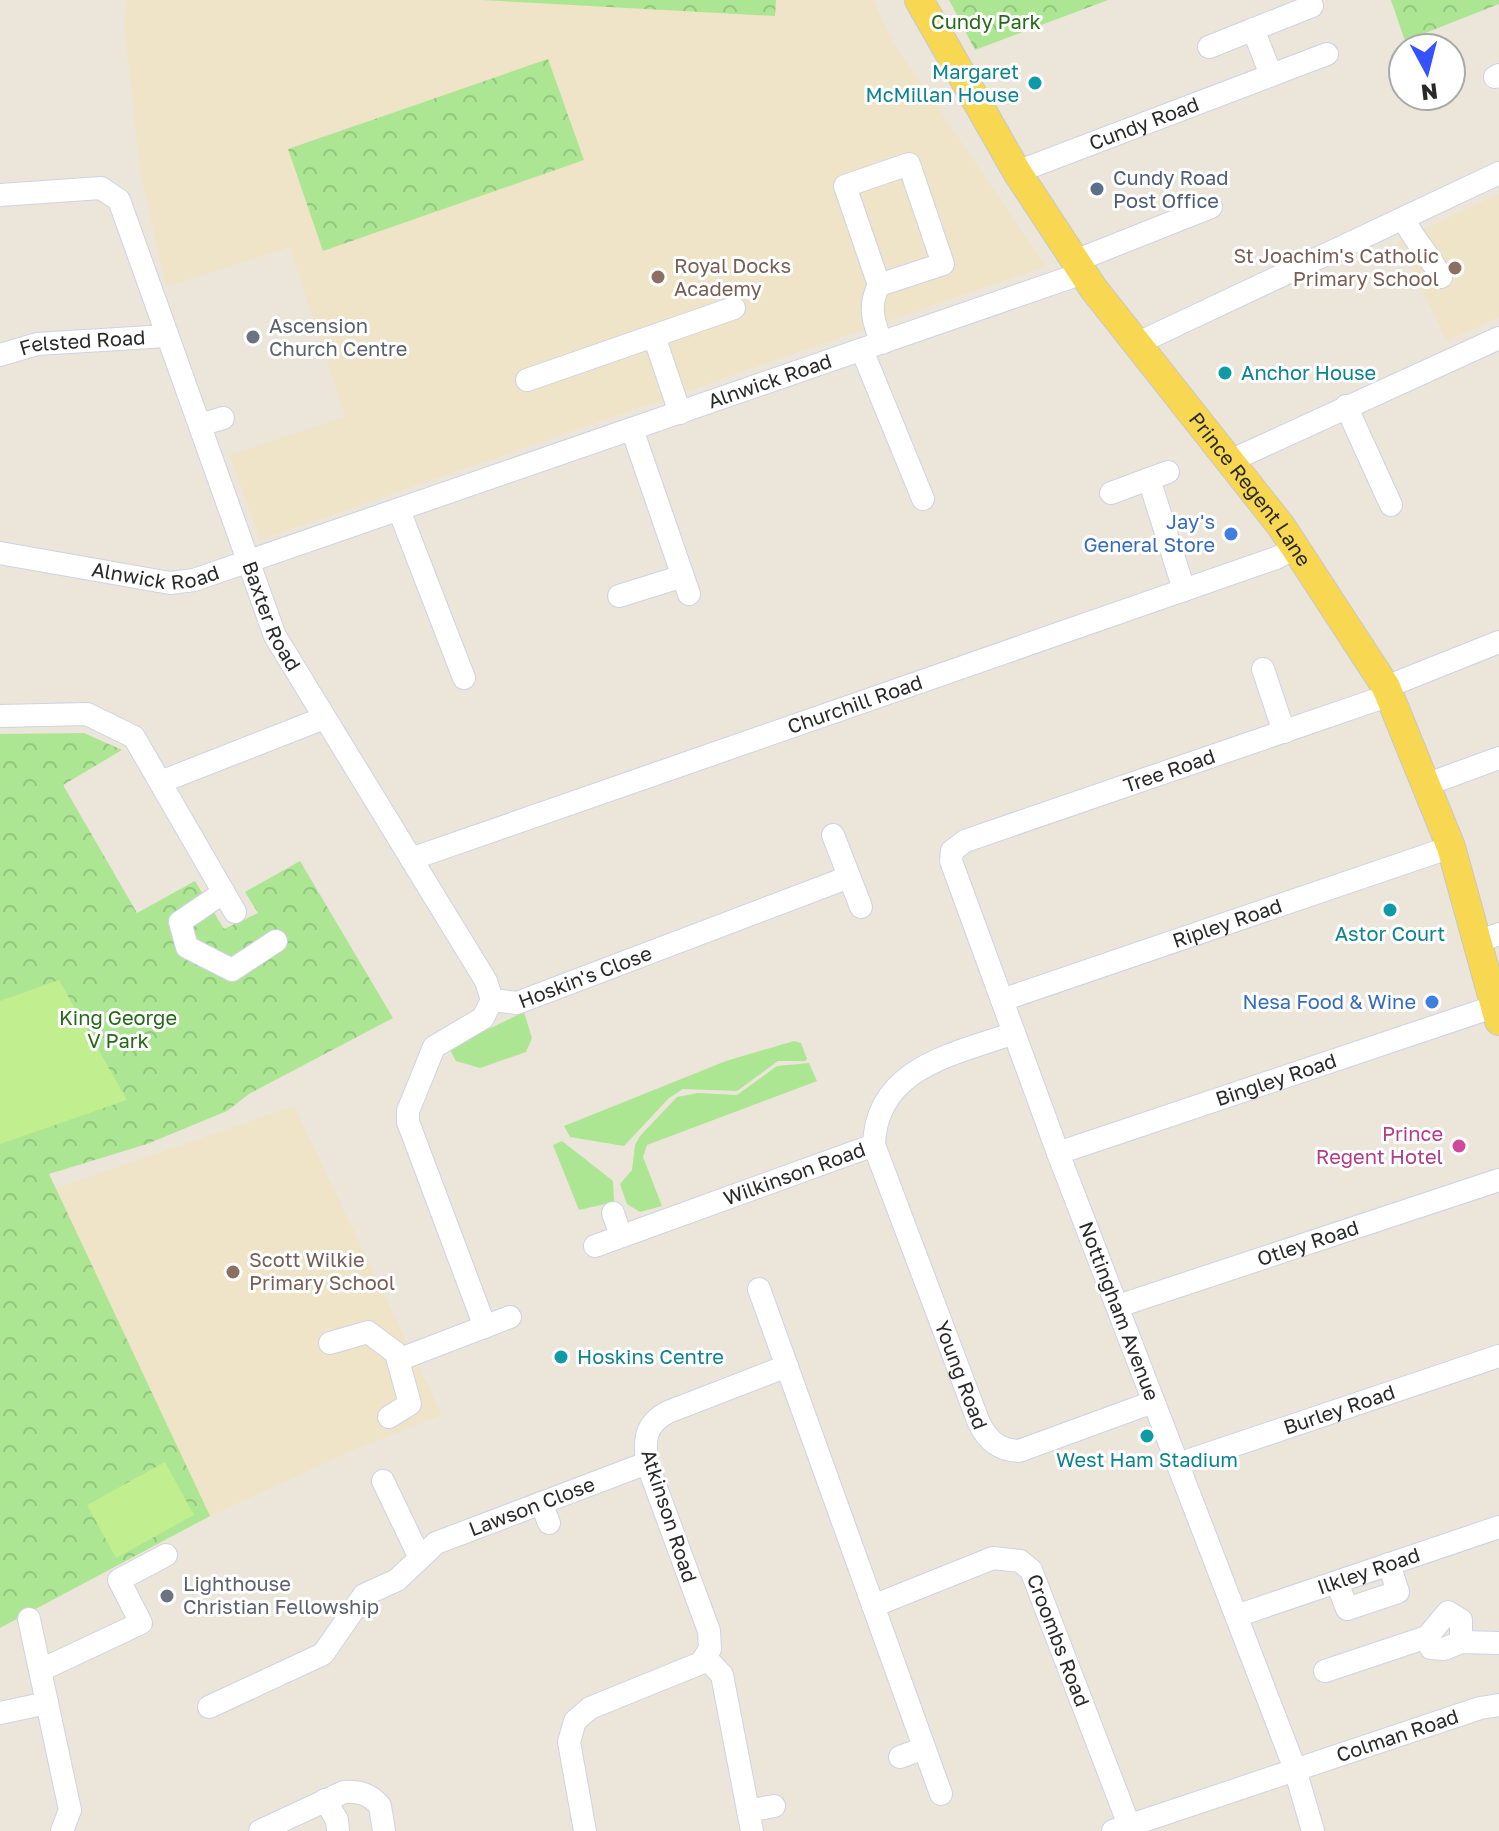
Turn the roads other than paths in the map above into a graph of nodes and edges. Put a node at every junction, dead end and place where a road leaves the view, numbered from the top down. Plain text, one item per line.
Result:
1 (919, 0) edge
2 (1312, 6) dead end
3 (1253, 29) junction
4 (1209, 47) dead end
5 (1327, 54) dead end
6 (1271, 75) junction
7 (1017, 172) junction
8 (1499, 173) edge
9 (0, 195) edge
10 (1211, 207) dead end
11 (1404, 219) junction
12 (1079, 267) junction
13 (1441, 277) dead end
14 (879, 285) junction
15 (734, 308) dead end
16 (166, 336) junction
17 (654, 336) junction
18 (1499, 338) edge
19 (1136, 344) junction
20 (872, 346) junction
21 (0, 355) edge
22 (527, 380) dead end
23 (1346, 406) junction
24 (680, 413) junction
25 (223, 418) dead end
26 (200, 425) junction
27 (632, 429) junction
28 (1232, 460) junction
29 (1111, 493) dead end
30 (923, 499) dead end
31 (1391, 505) dead end
32 (399, 510) junction
33 (1296, 548) junction
34 (0, 553) edge
35 (249, 563) junction
36 (1184, 590) junction
37 (619, 596) dead end
38 (1499, 642) edge
39 (1263, 669) dead end
40 (464, 678) dead end
41 (1388, 691) junction
42 (0, 716) edge
43 (324, 718) junction
44 (1284, 732) junction
45 (1499, 758) edge
46 (163, 781) junction
47 (1428, 784) junction
48 (833, 835) dead end
49 (1451, 847) junction
50 (952, 851) joint
51 (411, 859) junction
52 (849, 877) junction
53 (224, 892) junction
54 (861, 907) dead end
55 (235, 912) dead end
56 (1489, 937) edge
57 (276, 941) dead end
58 (492, 1000) junction
59 (1002, 1000) junction
60 (1498, 1014) edge
61 (1014, 1033) junction
62 (874, 1145) junction
63 (1058, 1153) junction
64 (1499, 1180) edge
65 (613, 1213) dead end
66 (621, 1236) junction
67 (595, 1246) dead end
68 (759, 1289) dead end
69 (1118, 1306) junction
70 (510, 1317) dead end
71 (485, 1327) junction
72 (330, 1343) dead end
73 (1499, 1356) edge
74 (406, 1357) junction
75 (787, 1366) junction
76 (1153, 1402) junction
77 (389, 1417) dead end
78 (647, 1463) junction
79 (1178, 1464) junction
80 (383, 1481) dead end
81 (1499, 1527) edge
82 (166, 1555) dead end
83 (419, 1556) junction
84 (873, 1606) junction
85 (1236, 1616) junction
86 (29, 1619) dead end
87 (1427, 1637) junction
88 (1461, 1642) junction
89 (1499, 1643) edge
90 (706, 1658) junction
91 (41, 1670) junction
92 (1325, 1671) dead end
93 (47, 1703) junction
94 (1499, 1705) edge
95 (209, 1707) dead end
96 (0, 1713) edge
97 (924, 1748) junction
98 (900, 1757) dead end
99 (1295, 1769) junction
100 (941, 1794) dead end
101 (325, 1800) junction
102 (774, 1806) dead end
103 (750, 1821) edge
104 (1121, 1828) edge
105 (62, 1831) edge
106 (260, 1831) edge
107 (338, 1831) edge
108 (384, 1831) edge
109 (585, 1831) edge
110 (1313, 1831) edge

1 - 7 main road, Prince Regent Lane
2 - 3 street
3 - 4 street
3 - 6 street
5 - 6 street, Cundy Road
6 - 7 street, Cundy Road
7 - 12 main road, Prince Regent Lane
8 - 11 street
9 - 16 street, Baxter Road
10 - 12 street, Alnwick Road
11 - 13 street
11 - 19 street
12 - 19 main road, Prince Regent Lane
12 - 20 street, Alnwick Road
14 - 14 street
14 - 20 street
15 - 17 street
16 - 21 street, Felsted Road
16 - 26 street, Baxter Road
17 - 22 street
17 - 24 street
18 - 23 street
19 - 28 main road, Prince Regent Lane
20 - 24 street, Alnwick Road
20 - 30 street
23 - 28 street
23 - 31 street
24 - 27 street, Alnwick Road
25 - 26 street
26 - 35 street, Baxter Road
27 - 32 street, Alnwick Road
27 - 37 street
28 - 33 main road, Prince Regent Lane
29 - 36 street
32 - 35 street, Alnwick Road
32 - 40 street
33 - 36 street, Churchill Road
33 - 41 main road, Prince Regent Lane
34 - 35 street, Alnwick Road
35 - 43 street, Baxter Road
36 - 51 street, Churchill Road
38 - 41 street, Tree Road
39 - 44 street
41 - 44 street, Tree Road
41 - 47 main road, Prince Regent Lane
42 - 46 street
43 - 46 street
43 - 51 street, Baxter Road
44 - 50 street, Tree Road
45 - 47 street
46 - 53 street
47 - 49 main road, Prince Regent Lane
48 - 52 street
49 - 56 main road, Prince Regent Lane
49 - 59 street, Ripley Road
50 - 59 street, Nottingham Avenue
51 - 58 street, Baxter Road
52 - 54 street
52 - 58 street, Hoskin's Close
53 - 55 street
53 - 57 street
56 - 60 main road, Prince Regent Lane
58 - 71 street, Hoskin's Close
59 - 61 street, Nottingham Avenue
60 - 63 street, Bingley Road
61 - 62 street, Wilkinson Road
61 - 63 street, Nottingham Avenue
62 - 66 street, Wilkinson Road
62 - 76 street, Young Road
63 - 69 street, Nottingham Avenue
64 - 69 street, Otley Road
65 - 66 street
66 - 67 street, Wilkinson Road
68 - 75 street
69 - 76 street, Nottingham Avenue
70 - 71 street
71 - 74 street
72 - 74 street
73 - 79 street, Burley Road
74 - 77 street
75 - 78 street, Atkinson Road
75 - 84 street
76 - 79 street, Nottingham Avenue
78 - 83 street, Lawson Close
78 - 90 street, Atkinson Road
79 - 85 street, Nottingham Avenue
80 - 83 street
81 - 85 street, Ilkley Road
82 - 91 street
83 - 95 street, Lawson Close
84 - 97 street
84 - 104 street, Croombs Road
85 - 99 street, Nottingham Avenue
86 - 91 street
87 - 88 street
87 - 88 street
87 - 92 street
88 - 89 street
90 - 103 street, Atkinson Road
90 - 109 street
91 - 93 street
93 - 96 street
93 - 105 street
94 - 99 street, Colman Road
97 - 98 street
97 - 100 street
99 - 104 street, Colman Road
99 - 110 street
101 - 106 street
101 - 107 street
101 - 108 street
102 - 103 street, Atkinson Road

